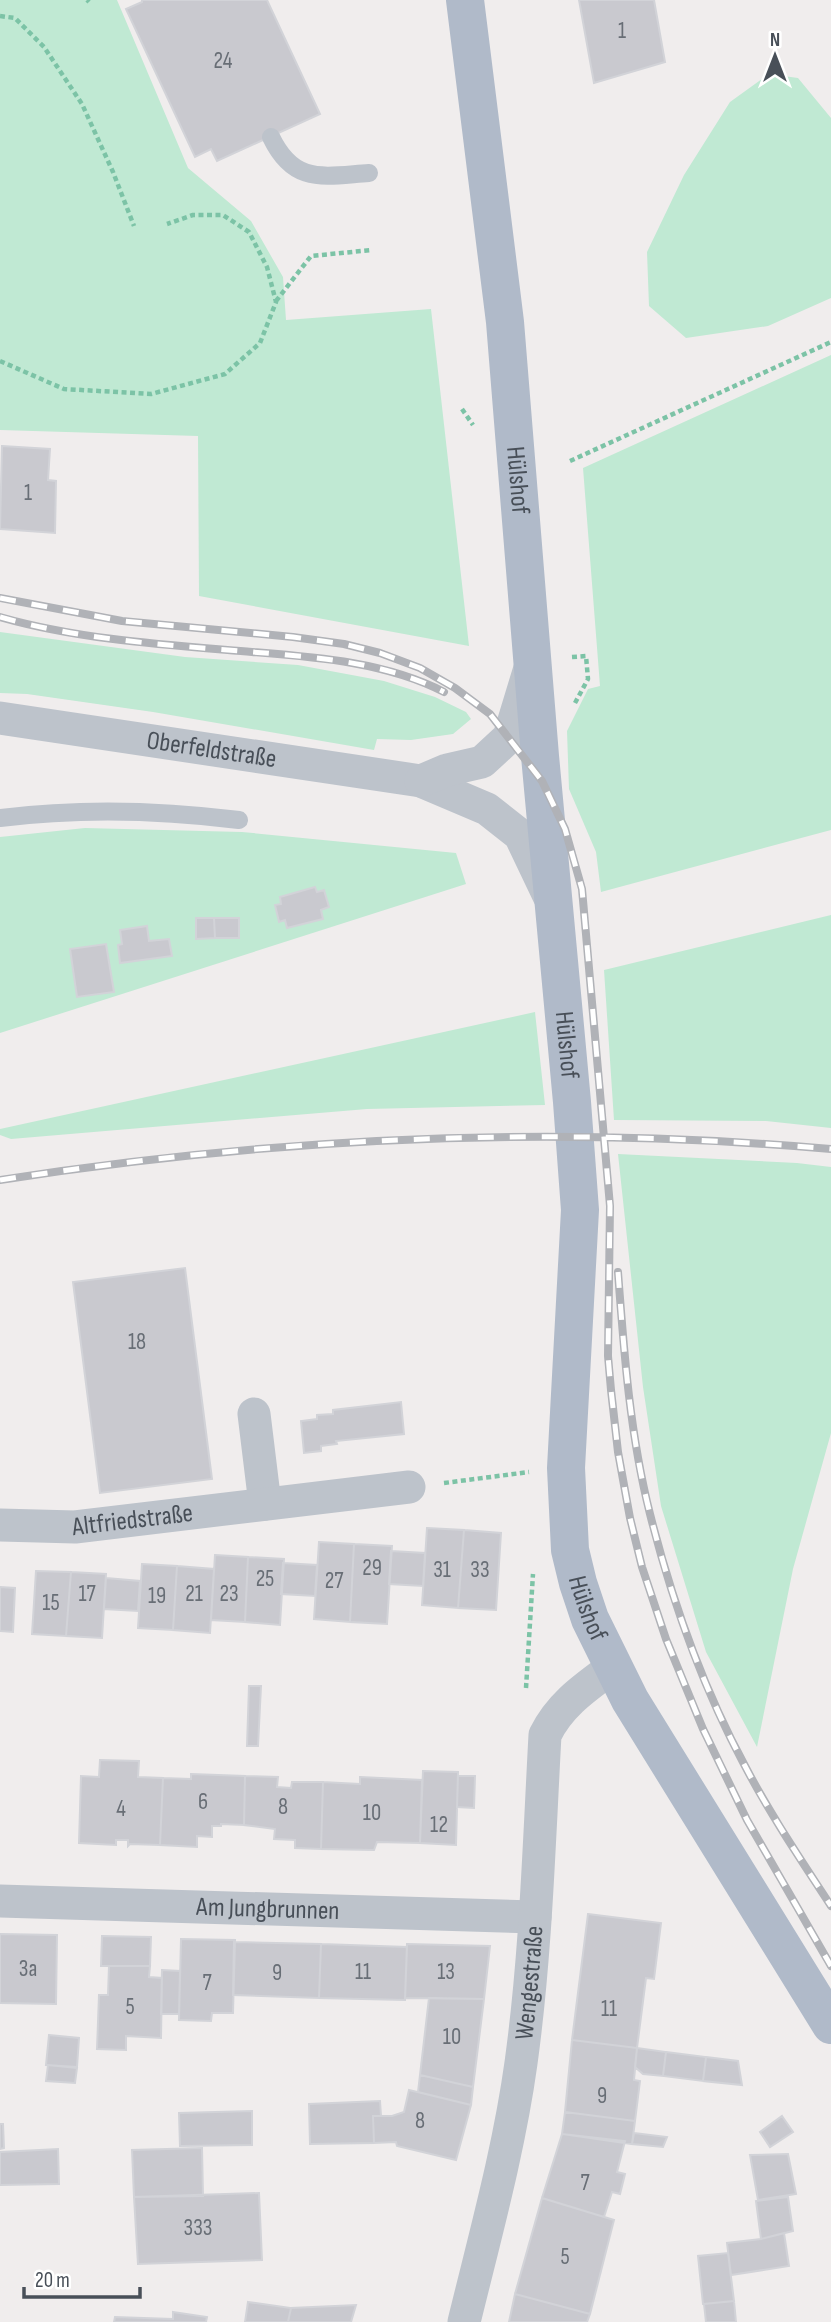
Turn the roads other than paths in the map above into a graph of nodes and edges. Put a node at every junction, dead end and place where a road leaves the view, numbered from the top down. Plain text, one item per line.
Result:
1 (465, 0) edge
2 (271, 137) dead end
3 (369, 173) dead end
4 (532, 660) junction
5 (0, 718) edge
6 (421, 781) junction
7 (0, 818) edge
8 (239, 820) dead end
9 (553, 905) junction
10 (254, 1414) dead end
11 (409, 1487) road end
12 (265, 1504) junction
13 (0, 1525) edge
14 (613, 1667) junction
15 (0, 1901) edge
16 (535, 1917) junction
17 (831, 2025) edge
18 (464, 2322) edge

1 - 4 main road, Hülshof
2 - 3 lane
4 - 6 street, Oberfeldstraße
4 - 9 main road, Hülshof
5 - 6 street, Oberfeldstraße
6 - 9 street, Oberfeldstraße
7 - 8 lane
9 - 14 main road, Hülshof
10 - 12 street
11 - 12 street, Altfriedstraße
12 - 13 street, Altfriedstraße
14 - 16 street, Wengestraße
14 - 17 main road, Hülshof
15 - 16 street, Am Jungbrunnen
16 - 18 street, Wengestraße

